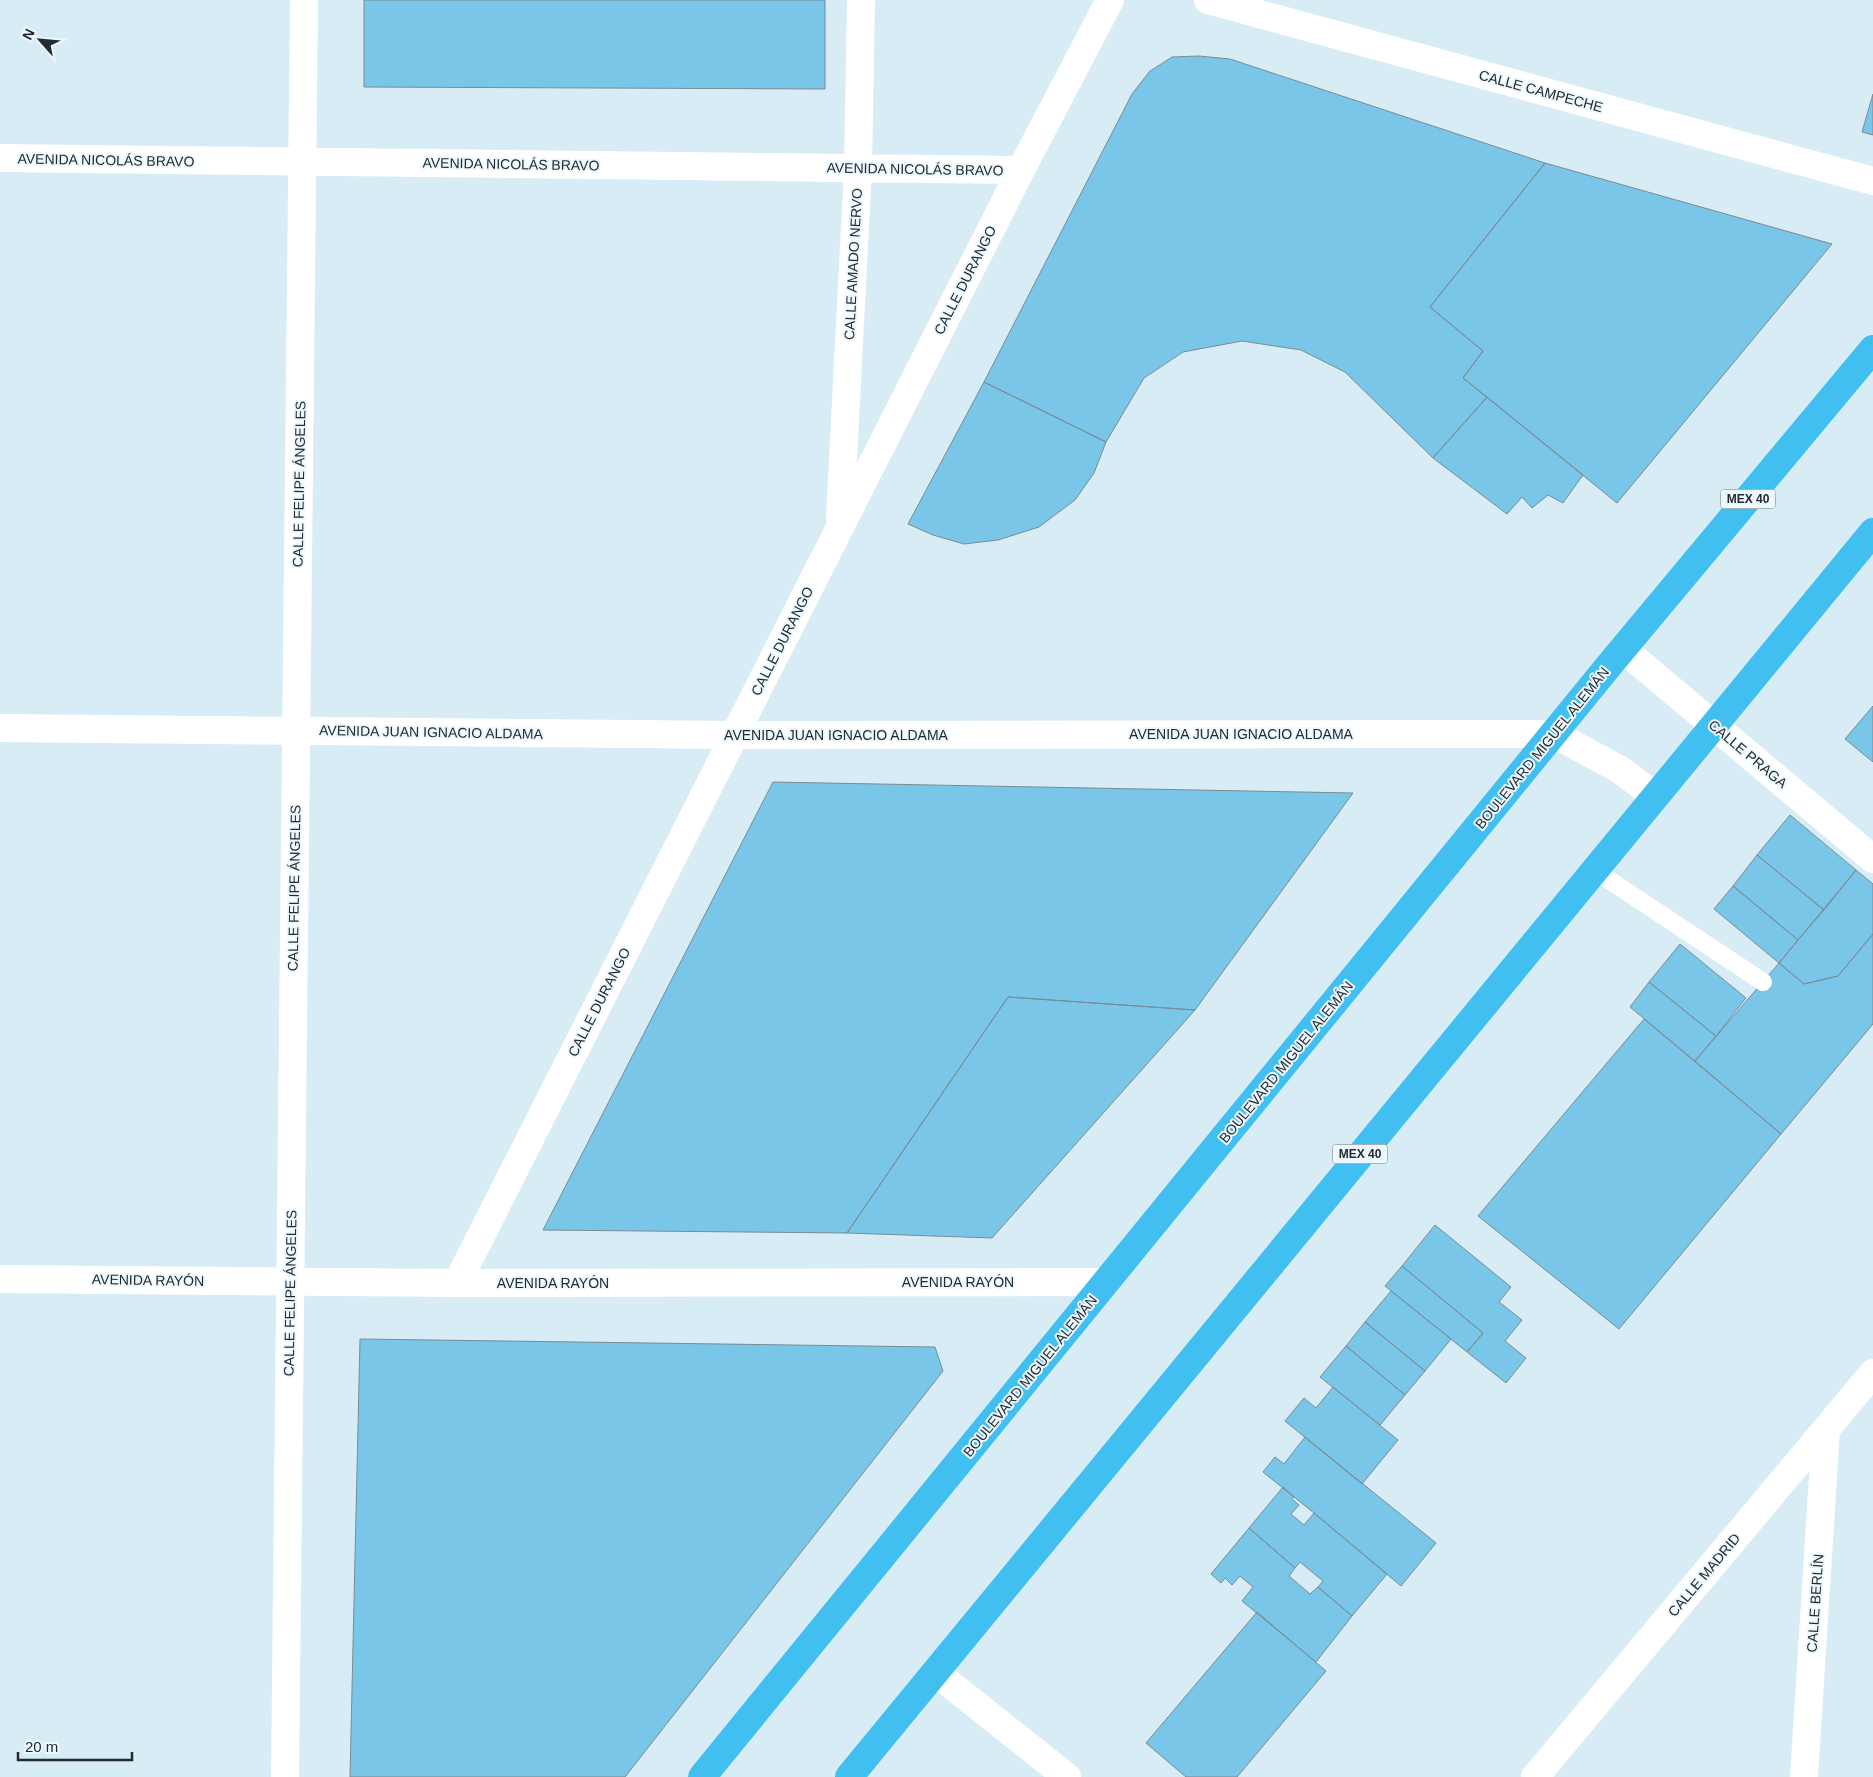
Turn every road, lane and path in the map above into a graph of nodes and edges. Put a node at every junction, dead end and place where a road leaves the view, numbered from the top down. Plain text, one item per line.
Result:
1 (304, 0) edge
2 (861, 0) edge
3 (1110, 0) edge
4 (1208, 0) edge
5 (0, 158) edge
6 (302, 162) junction
7 (858, 168) junction
8 (1021, 170) junction
9 (1873, 182) edge
10 (1873, 349) edge
11 (839, 528) junction
12 (1873, 532) edge
13 (1623, 649) junction
14 (1713, 725) junction
15 (0, 728) edge
16 (296, 731) junction
17 (1554, 734) junction
18 (734, 735) junction
19 (1655, 796) junction
20 (1873, 859) edge
21 (1594, 870) junction
22 (1763, 982) dead end
23 (0, 1279) edge
24 (290, 1282) junction
25 (1106, 1282) junction
26 (457, 1283) junction
27 (1873, 1373) edge
28 (1826, 1429) junction
29 (935, 1672) junction
30 (285, 1777) edge
31 (702, 1777) edge
32 (849, 1777) edge
33 (1066, 1777) edge
34 (1535, 1777) edge
35 (1804, 1777) edge

1 - 6 street, CALLE FELIPE ÁNGELES
2 - 7 street, CALLE AMADO NERVO
3 - 8 street, CALLE DURANGO
4 - 9 street, CALLE CAMPECHE
5 - 6 street, AVENIDA NICOLÁS BRAVO
6 - 7 street, AVENIDA NICOLÁS BRAVO
6 - 16 street, CALLE FELIPE ÁNGELES
7 - 8 street, AVENIDA NICOLÁS BRAVO
7 - 11 street, CALLE AMADO NERVO
8 - 11 street, CALLE DURANGO
10 - 13 highway, BOULEVARD MIGUEL ALEMÁN / MEX 40
11 - 18 street, CALLE DURANGO
12 - 14 highway, MEX 40
13 - 14 street, CALLE PRAGA
13 - 17 highway, BOULEVARD MIGUEL ALEMÁN / MEX 40
14 - 19 highway, MEX 40
14 - 20 street, CALLE PRAGA
15 - 16 street, AVENIDA JUAN IGNACIO ALDAMA
16 - 18 street, AVENIDA JUAN IGNACIO ALDAMA
16 - 24 street, CALLE FELIPE ÁNGELES
17 - 18 street, AVENIDA JUAN IGNACIO ALDAMA
17 - 19 street, AVENIDA JUAN IGNACIO ALDAMA
17 - 25 highway, BOULEVARD MIGUEL ALEMÁN / MEX 40
18 - 26 street, CALLE DURANGO
19 - 21 highway, MEX 40
21 - 22 lane
21 - 29 highway, MEX 40
23 - 24 street, AVENIDA RAYÓN
24 - 26 street, AVENIDA RAYÓN
24 - 30 street, CALLE FELIPE ÁNGELES
25 - 26 street, AVENIDA RAYÓN
25 - 31 highway, BOULEVARD MIGUEL ALEMÁN / MEX 40
27 - 28 street, CALLE MADRID
28 - 34 street, CALLE MADRID
28 - 35 street, CALLE BERLÍN
29 - 32 highway, MEX 40
29 - 33 street

